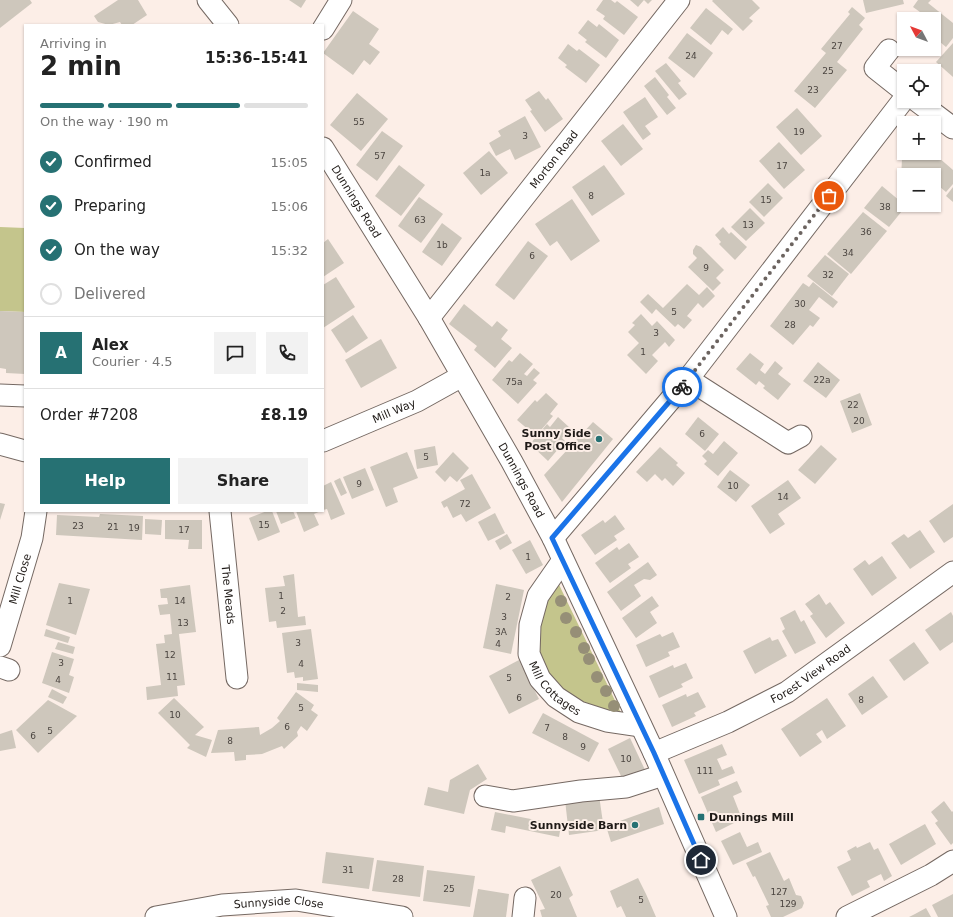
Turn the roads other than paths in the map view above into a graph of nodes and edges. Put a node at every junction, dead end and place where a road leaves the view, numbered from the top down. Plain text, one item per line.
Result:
1 (208, 0) edge
2 (341, 0) edge
3 (680, 0) edge
4 (227, 24) edge
5 (324, 27) edge
6 (889, 50) dead end
7 (897, 86) edge
8 (897, 108) edge
9 (926, 108) edge
10 (953, 128) edge
11 (324, 150) edge
12 (429, 318) junction
13 (462, 376) junction
14 (688, 379) junction
15 (0, 395) edge
16 (24, 396) edge
17 (324, 442) edge
18 (0, 444) edge
19 (789, 445) dead end
20 (24, 451) edge
21 (36, 512) edge
22 (220, 512) edge
23 (552, 538) junction
24 (562, 560) junction
25 (953, 572) edge
26 (0, 646) edge
27 (237, 679) dead end
28 (640, 726) junction
29 (654, 753) junction
30 (663, 774) junction
31 (485, 796) dead end
32 (953, 861) edge
33 (156, 917) edge
34 (402, 917) edge
35 (726, 917) edge
36 (847, 917) edge

1 - 4 street
2 - 5 street
3 - 12 street, Morton Road
6 - 7 street
8 - 14 street
9 - 10 street
11 - 12 street, Dunnings Road
12 - 13 street, Dunnings Road
13 - 17 street, Mill Way
13 - 23 street, Dunnings Road
14 - 19 street
14 - 23 street
15 - 16 street
18 - 20 street
21 - 26 street, Mill Close
22 - 27 street, The Meads
23 - 24 street, Dunnings Road
24 - 28 street, Dunnings Road
24 - 28 street, Mill Cottages
25 - 29 street, Forest View Road
28 - 29 street, Dunnings Road
29 - 30 street, Dunnings Road
30 - 31 street
30 - 35 street, Dunnings Road
32 - 36 street
33 - 34 street, Sunnyside Close

